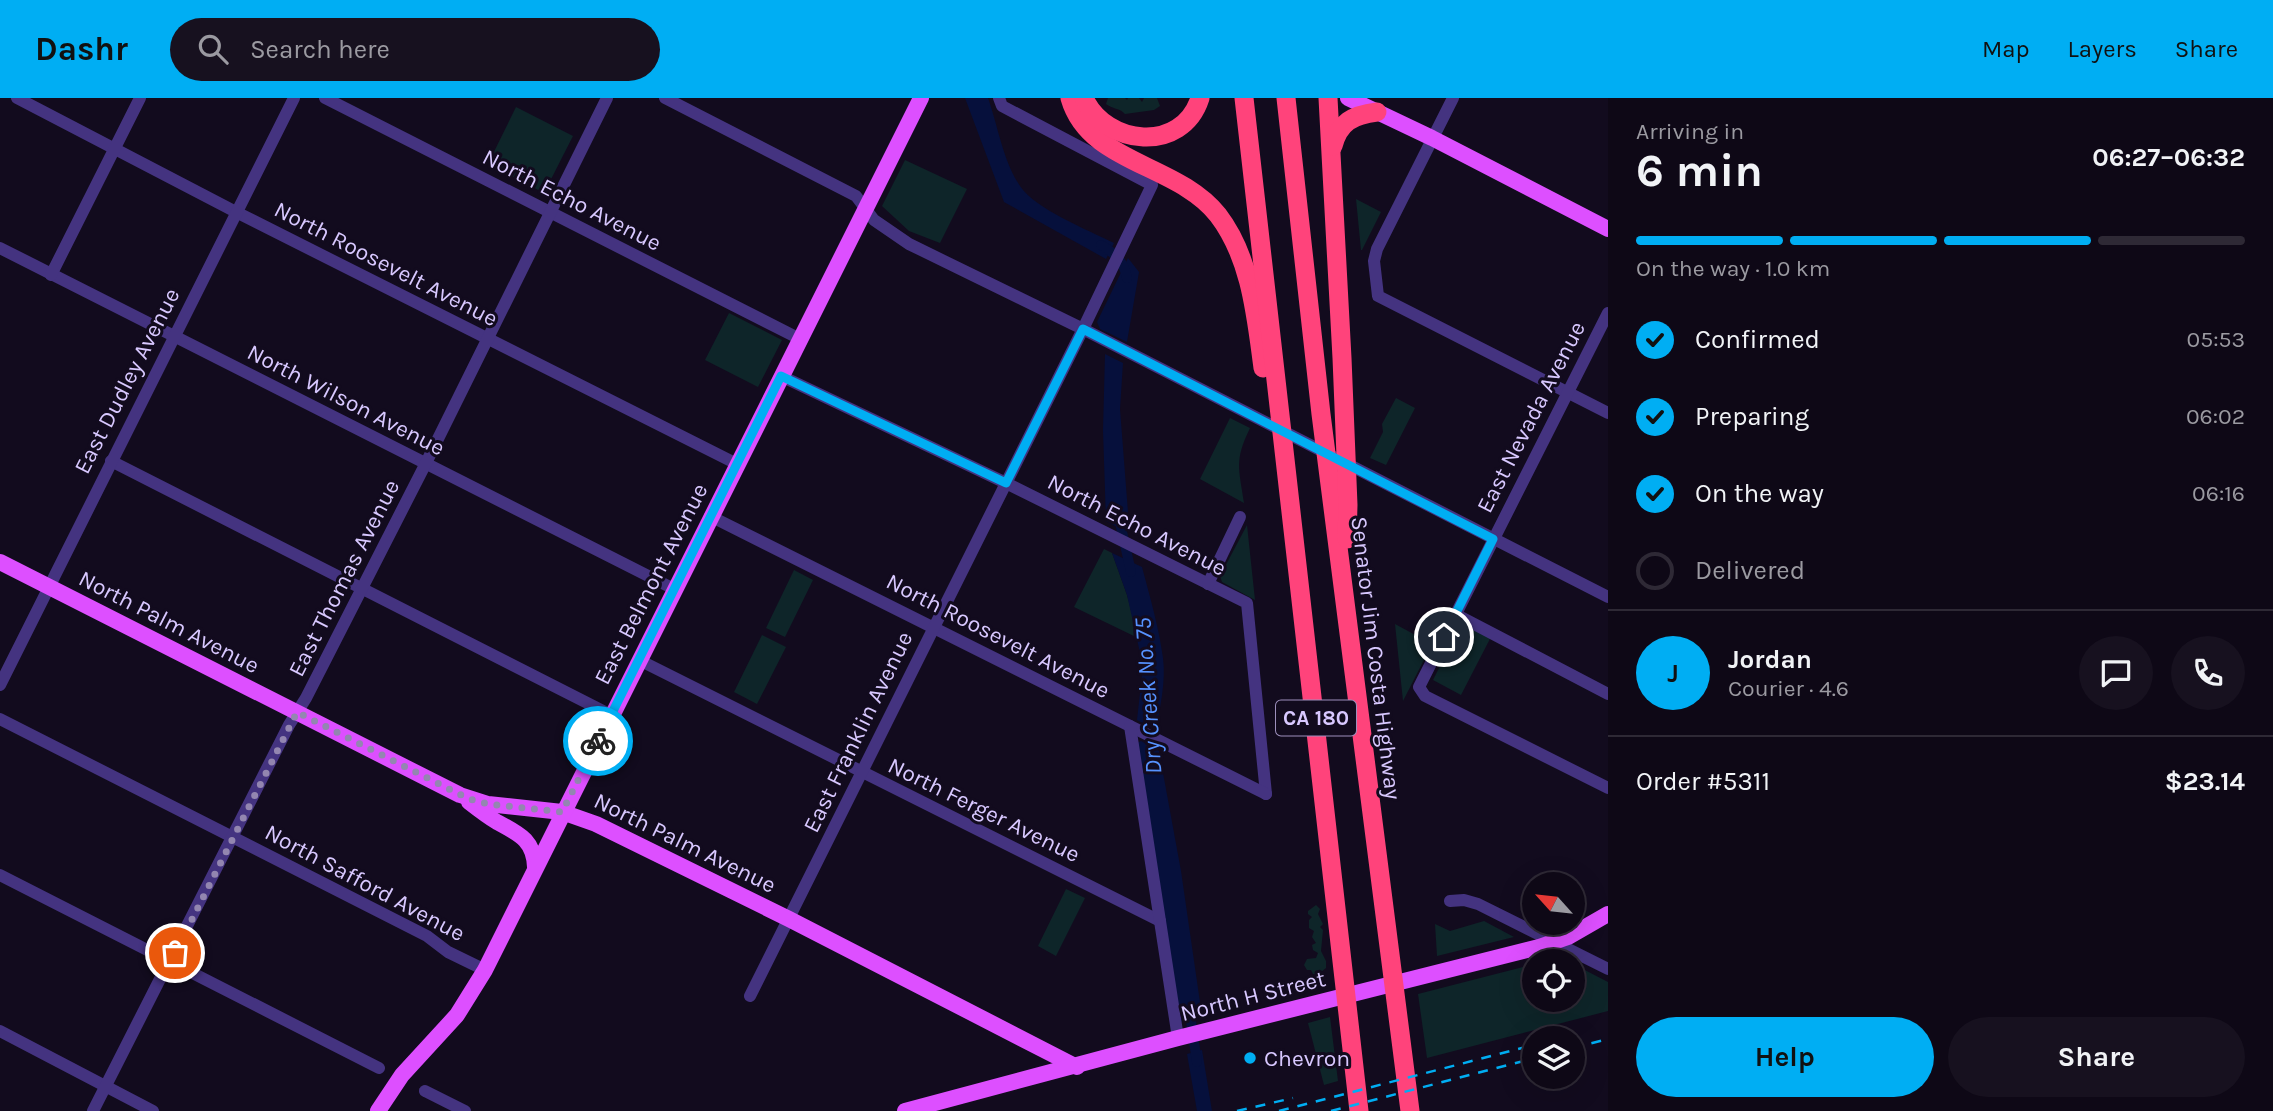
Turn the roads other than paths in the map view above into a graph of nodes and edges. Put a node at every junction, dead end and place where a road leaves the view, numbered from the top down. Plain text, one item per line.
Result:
1 (18, 98) edge
2 (140, 98) edge
3 (294, 98) edge
4 (607, 98) edge
5 (665, 98) edge
6 (921, 98) edge
7 (999, 98) edge
8 (1070, 98) edge
9 (1084, 98) edge
10 (1200, 98) edge
11 (1244, 98) edge
12 (1328, 98) edge
13 (1348, 98) edge
14 (1453, 98) edge
15 (328, 99) edge
16 (1286, 105) edge
17 (1377, 111) junction
18 (1432, 138) junction
19 (115, 148) junction
20 (1332, 154) junction
21 (865, 209) junction
22 (236, 212) junction
23 (550, 213) junction
24 (1608, 229) edge
25 (0, 248) edge
26 (51, 275) junction
27 (1608, 313) edge
28 (1083, 329) junction
29 (174, 337) junction
30 (488, 338) junction
31 (800, 339) junction
32 (781, 376) junction
33 (1273, 392) junction
34 (1567, 392) junction
35 (1608, 413) edge
36 (111, 461) junction
37 (426, 463) junction
38 (737, 464) junction
39 (1006, 483) junction
40 (1340, 501) junction
41 (710, 516) junction
42 (1240, 517) dead end
43 (1493, 539) junction
44 (0, 562) edge
45 (1208, 584) junction
46 (48, 586) junction
47 (362, 587) junction
48 (674, 589) junction
49 (1608, 597) edge
50 (1455, 614) junction
51 (933, 627) junction
52 (639, 660) junction
53 (0, 685) edge
54 (1608, 694) edge
55 (297, 712) junction
56 (611, 715) junction
57 (0, 719) edge
58 (1135, 729) junction
59 (862, 773) junction
60 (1608, 788) edge
61 (1265, 794) joint
62 (460, 795) junction
63 (562, 812) junction
64 (233, 837) junction
65 (535, 867) junction
66 (0, 875) edge
67 (1450, 901) dead end
68 (1608, 914) edge
69 (789, 919) junction
70 (1160, 921) junction
71 (1555, 942) junction
72 (168, 962) junction
73 (1608, 969) edge
74 (485, 970) junction
75 (750, 996) dead end
76 (0, 1031) edge
77 (1178, 1038) junction
78 (1077, 1067) junction
79 (380, 1068) dead end
80 (105, 1086) junction
81 (425, 1091) dead end
82 (1410, 1107) edge
83 (93, 1111) edge
84 (153, 1111) edge
85 (378, 1111) edge
86 (465, 1111) edge
87 (905, 1111) edge
88 (1359, 1111) edge

1 - 19 street, North Roosevelt Avenue
2 - 19 street
3 - 22 street, East Dudley Avenue
4 - 23 street, East Thomas Avenue
5 - 21 street
6 - 21 main road, East Belmont Avenue
7 - 28 street, East Franklin Avenue
8 - 33 highway
9 - 10 highway
11 - 33 highway
12 - 20 highway
13 - 17 main road
14 - 18 street
15 - 23 street, North Echo Avenue
16 - 40 highway, Senator Jim Costa Highway
17 - 18 main road
17 - 20 highway
18 - 24 main road
18 - 34 street
19 - 22 street, North Roosevelt Avenue
19 - 26 street
20 - 40 highway
21 - 28 street
21 - 31 main road, East Belmont Avenue
22 - 29 street, East Dudley Avenue
22 - 30 street, North Roosevelt Avenue
23 - 30 street, East Thomas Avenue
23 - 31 street, North Echo Avenue
25 - 26 street, North Wilson Avenue
26 - 29 street, North Wilson Avenue
27 - 34 street, East Nevada Avenue
28 - 39 street, East Franklin Avenue
28 - 43 street
29 - 36 street, East Dudley Avenue
29 - 37 street, North Wilson Avenue
30 - 37 street, East Thomas Avenue
30 - 38 street, North Roosevelt Avenue
31 - 32 main road, East Belmont Avenue
32 - 38 main road, East Belmont Avenue
32 - 39 street, North Echo Avenue
33 - 88 highway, CA 180
34 - 35 street
34 - 43 street, East Nevada Avenue
36 - 46 street, East Dudley Avenue
36 - 47 street
37 - 47 street, East Thomas Avenue
37 - 48 street, North Wilson Avenue
38 - 41 main road, East Belmont Avenue
39 - 45 street, North Echo Avenue
39 - 51 street, East Franklin Avenue
40 - 82 highway, Senator Jim Costa Highway / CA 180
41 - 48 main road, East Belmont Avenue
41 - 51 street, North Roosevelt Avenue
42 - 45 street
43 - 49 street
43 - 50 street, East Nevada Avenue
44 - 46 main road, North Palm Avenue
45 - 61 street, North Echo Avenue
46 - 53 street, East Dudley Avenue
46 - 55 main road, North Palm Avenue
47 - 55 street, East Thomas Avenue
47 - 56 street
48 - 52 main road, East Belmont Avenue
50 - 54 street
50 - 60 street, East Nevada Avenue
51 - 58 street, North Roosevelt Avenue
51 - 59 street, East Franklin Avenue
52 - 56 main road, East Belmont Avenue
52 - 59 street, North Ferger Avenue
55 - 62 main road, North Palm Avenue
55 - 64 street, East Thomas Avenue
56 - 63 main road, East Belmont Avenue
57 - 64 street, North Safford Avenue
58 - 61 street, North Roosevelt Avenue
58 - 70 street
59 - 69 street, East Franklin Avenue
59 - 70 street, North Ferger Avenue
62 - 63 main road, North Palm Avenue
62 - 65 main road
63 - 65 main road, East Belmont Avenue
63 - 69 main road, North Palm Avenue
64 - 72 street, East Thomas Avenue
64 - 74 street, North Safford Avenue
65 - 74 main road, East Belmont Avenue
66 - 72 street
67 - 71 street
68 - 71 main road, North H Street
69 - 75 street, East Franklin Avenue
69 - 78 main road, North Palm Avenue
70 - 77 street
71 - 73 street
71 - 77 main road, North H Street
72 - 79 street
72 - 80 street, East Thomas Avenue
74 - 85 main road, East Belmont Avenue
76 - 80 street
77 - 78 main road, North H Street
78 - 87 main road, North H Street
80 - 83 street, East Thomas Avenue
80 - 84 street
81 - 86 street

